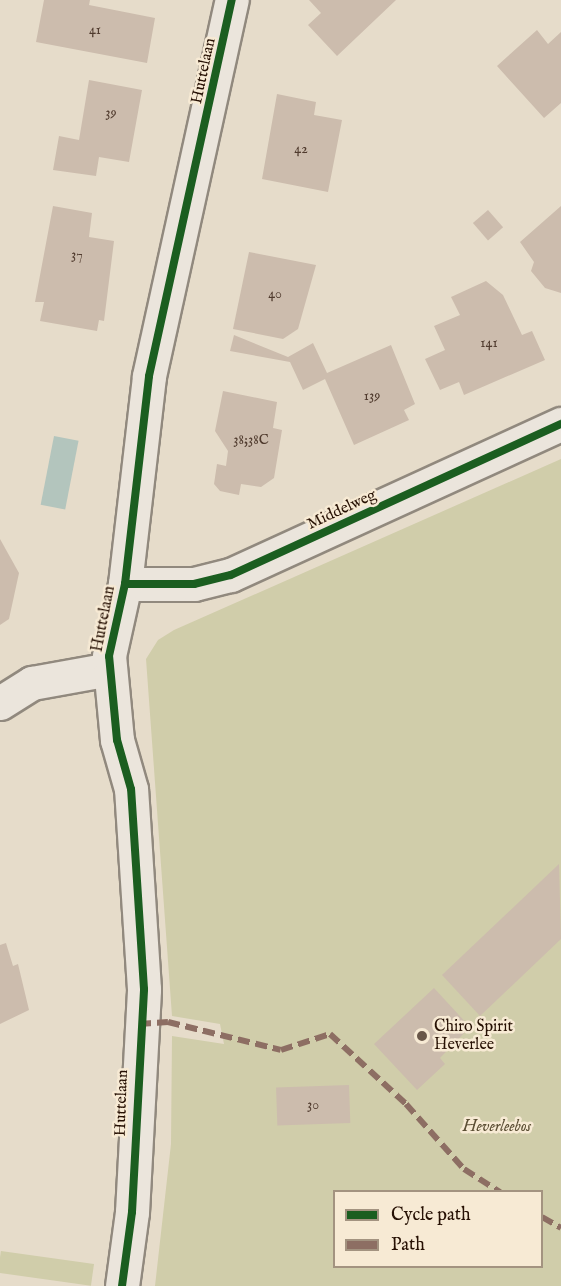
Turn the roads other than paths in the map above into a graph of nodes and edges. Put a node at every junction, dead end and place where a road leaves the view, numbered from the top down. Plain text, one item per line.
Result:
1 (232, 0) edge
2 (561, 424) edge
3 (125, 584) junction
4 (110, 669) junction
5 (0, 703) edge
6 (122, 1286) edge

1 - 3 street, Huttelaan
2 - 3 street, Middelweg
3 - 4 street, Huttelaan
4 - 5 street
4 - 6 street, Huttelaan

